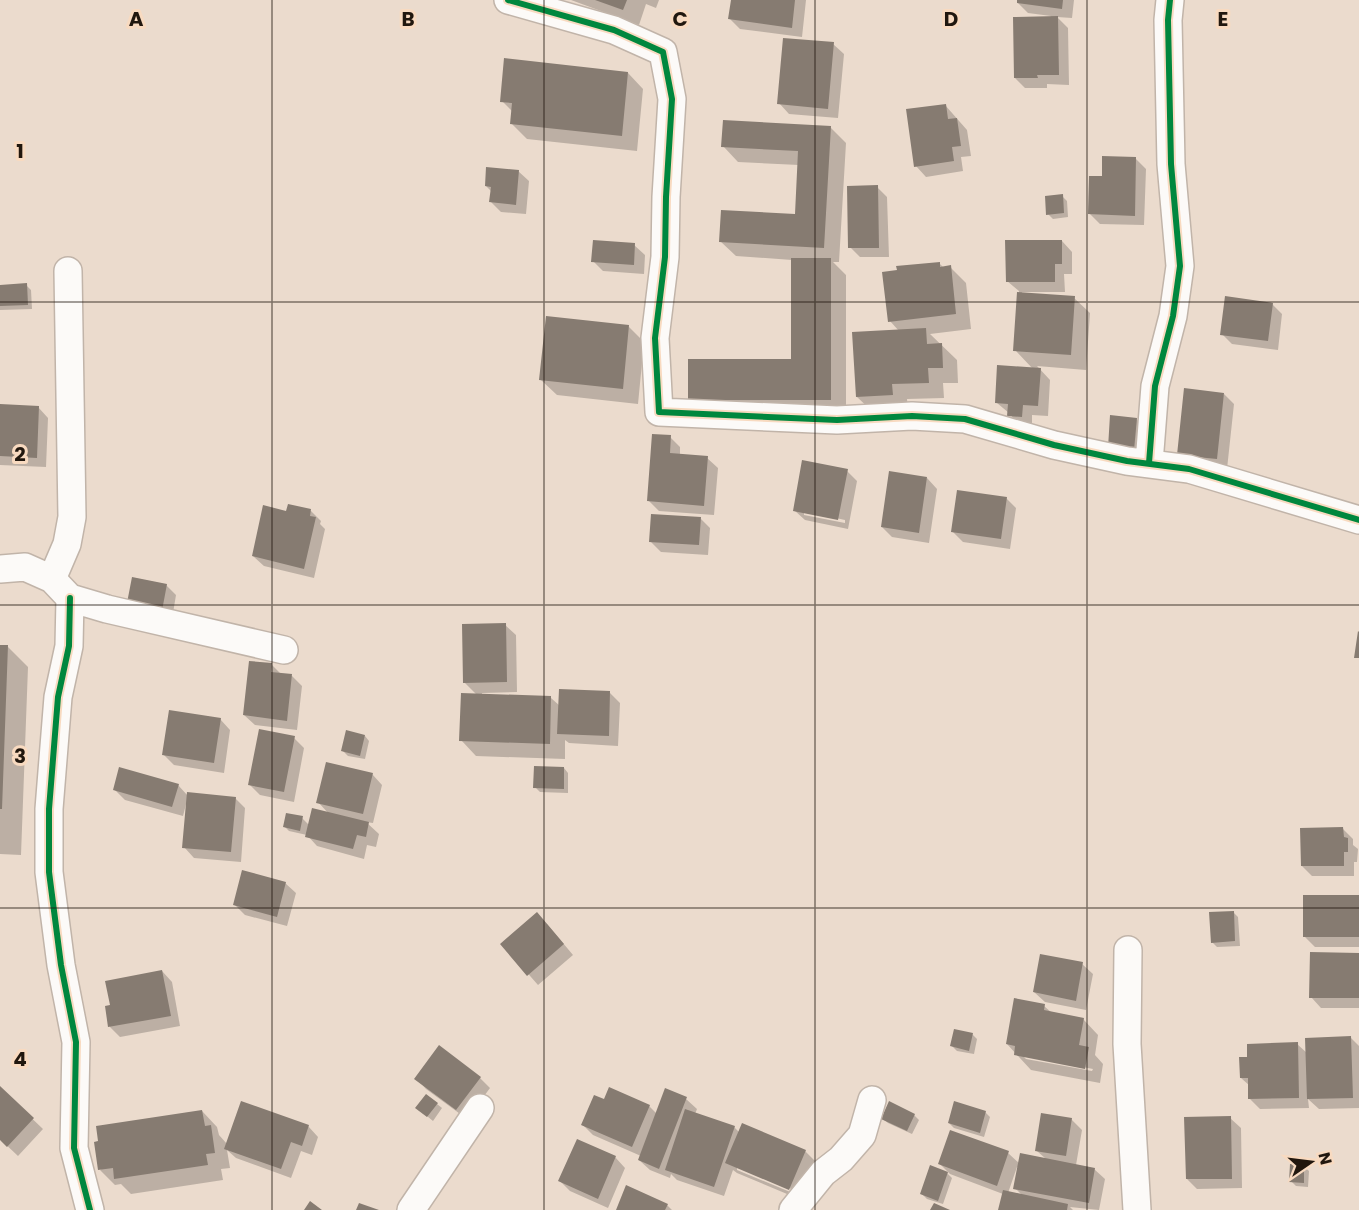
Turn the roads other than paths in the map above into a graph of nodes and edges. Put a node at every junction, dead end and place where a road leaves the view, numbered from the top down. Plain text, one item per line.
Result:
1 (508, 0) edge
2 (1170, 0) edge
3 (68, 271) dead end
4 (1149, 463) junction
5 (1359, 520) edge
6 (0, 569) edge
7 (61, 589) junction
8 (284, 650) dead end
9 (1128, 950) dead end
10 (872, 1100) dead end
11 (480, 1108) dead end
12 (90, 1210) edge
13 (411, 1210) edge
14 (793, 1210) edge
15 (1137, 1210) edge

1 - 4 street
2 - 4 street
3 - 7 street
4 - 5 street
6 - 7 street
7 - 8 street
7 - 12 street
9 - 15 street
10 - 14 street
11 - 13 street

